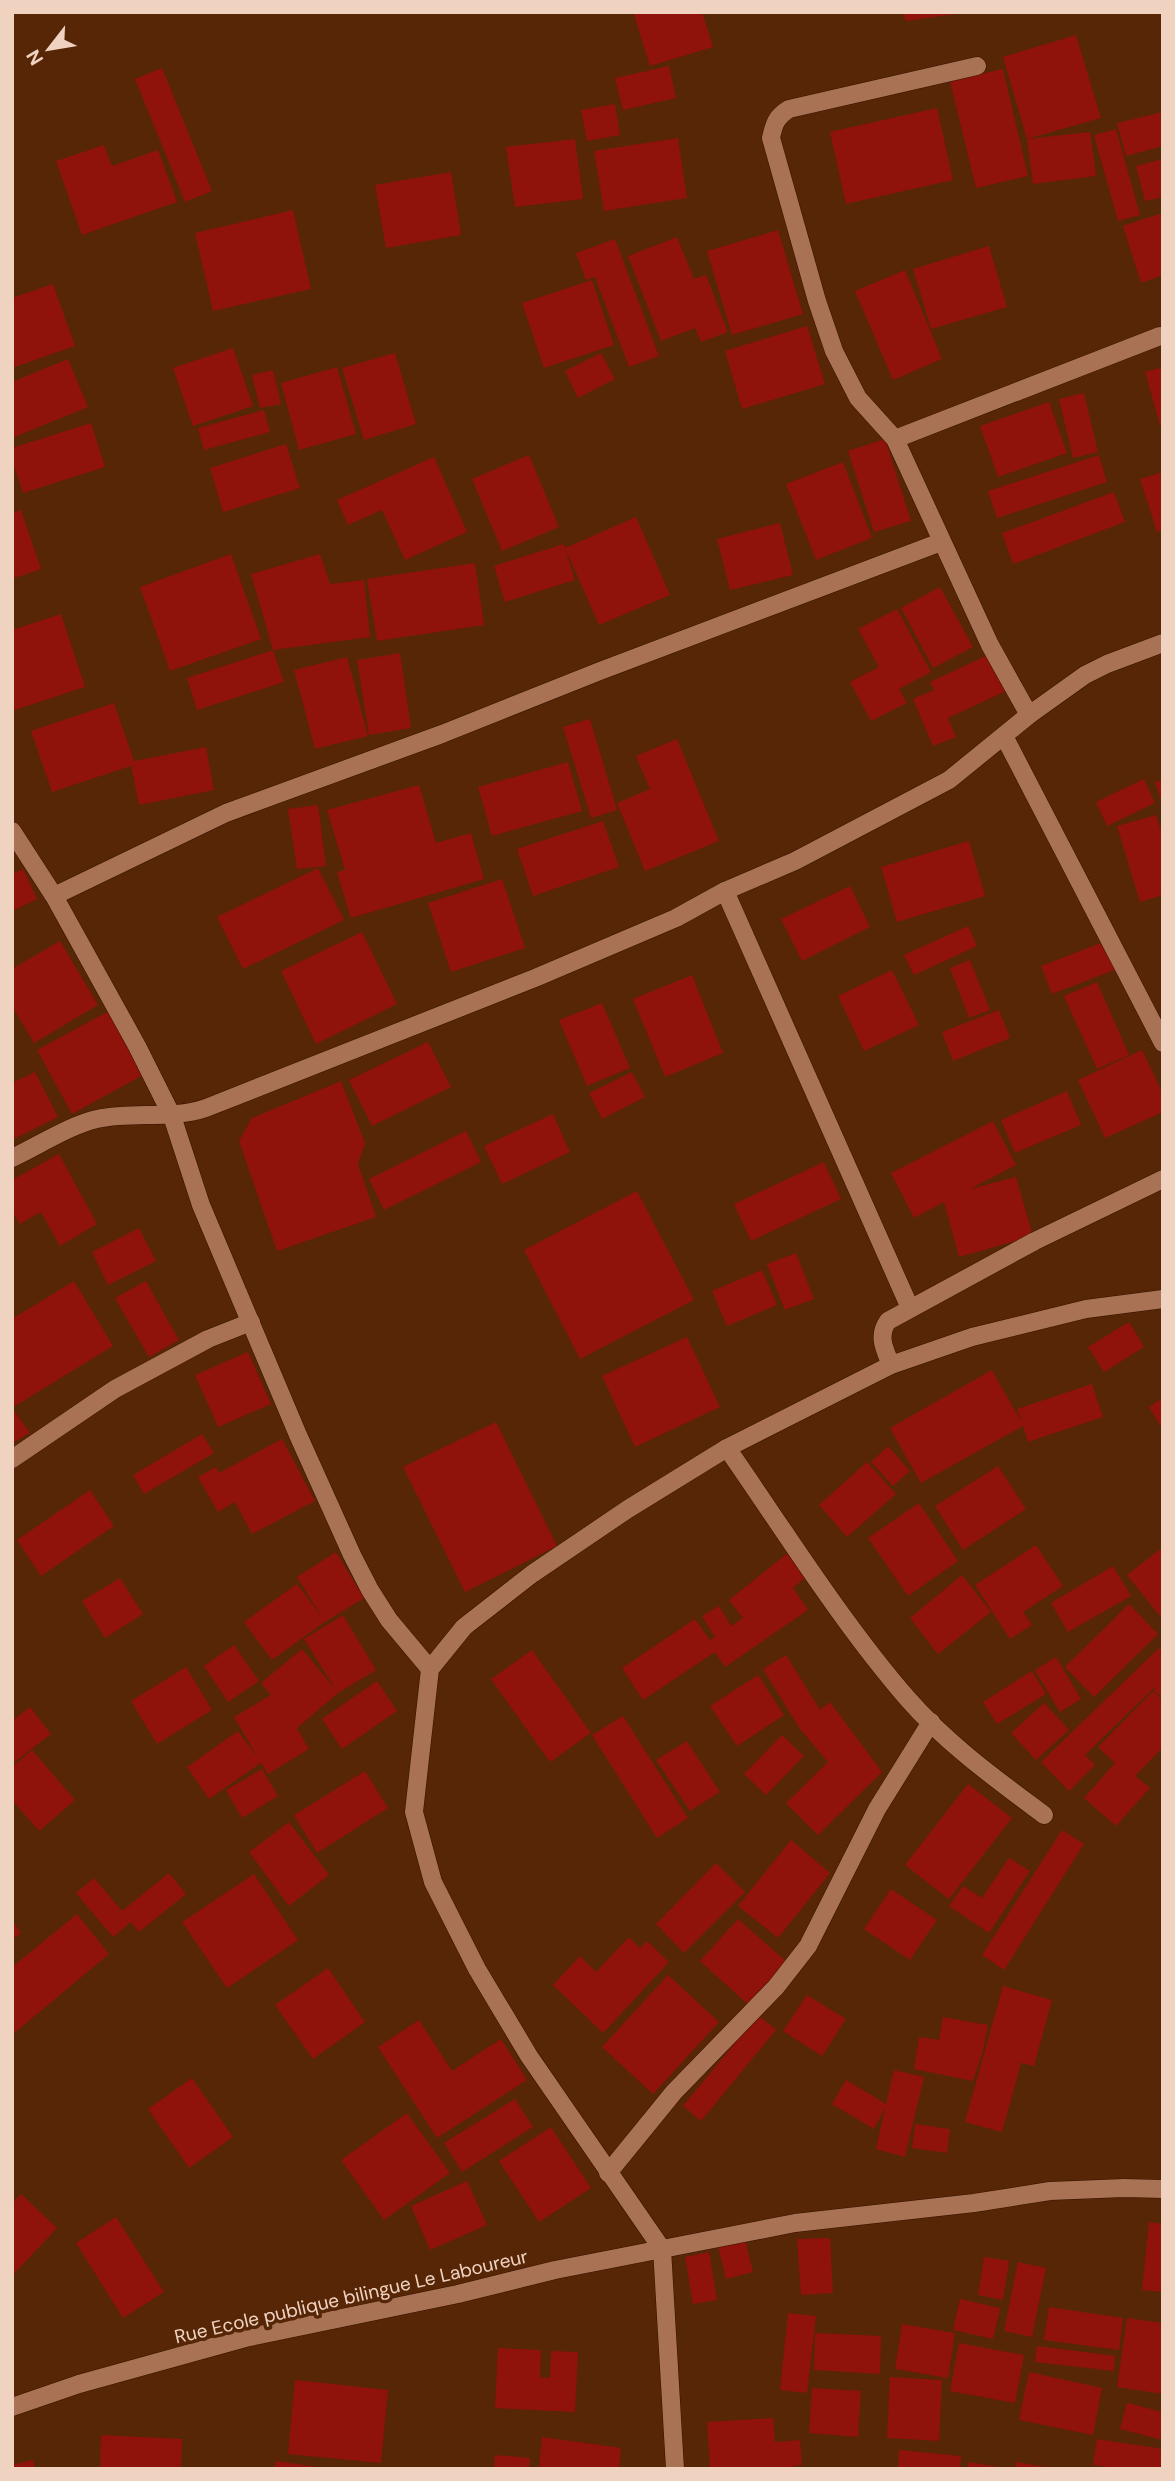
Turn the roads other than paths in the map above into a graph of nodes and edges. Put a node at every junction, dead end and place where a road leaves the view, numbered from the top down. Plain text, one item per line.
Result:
1 (977, 66) dead end
2 (1160, 336) dead end
3 (895, 439) junction
4 (941, 542) junction
5 (1163, 643) edge
6 (1029, 715) junction
7 (1004, 736) junction
8 (12, 831) edge
9 (725, 891) junction
10 (54, 896) junction
11 (1163, 1043) edge
12 (172, 1116) junction
13 (12, 1158) edge
14 (1163, 1179) edge
15 (1163, 1299) edge
16 (910, 1308) junction
17 (251, 1322) junction
18 (891, 1365) junction
19 (727, 1448) junction
20 (12, 1459) edge
21 (430, 1669) junction
22 (931, 1722) junction
23 (1044, 1815) dead end
24 (608, 2173) junction
25 (1163, 2189) edge
26 (662, 2249) junction
27 (12, 2407) edge
28 (675, 2469) edge

1 - 3 street
2 - 3 street
3 - 4 street
4 - 6 street
4 - 10 street
5 - 6 street
6 - 7 street
7 - 9 street
7 - 11 street
8 - 10 street
9 - 12 street
9 - 16 street
10 - 12 street
12 - 13 street
12 - 17 street
14 - 16 street
15 - 18 street
16 - 18 street
17 - 20 street
17 - 21 street
18 - 19 street
19 - 21 street
19 - 22 street
21 - 24 street
22 - 23 street
22 - 24 street
24 - 26 street
25 - 26 street, Rue Ecole publique bilingue Le Laboureur
26 - 27 street, Rue Ecole publique bilingue Le Laboureur
26 - 28 street

